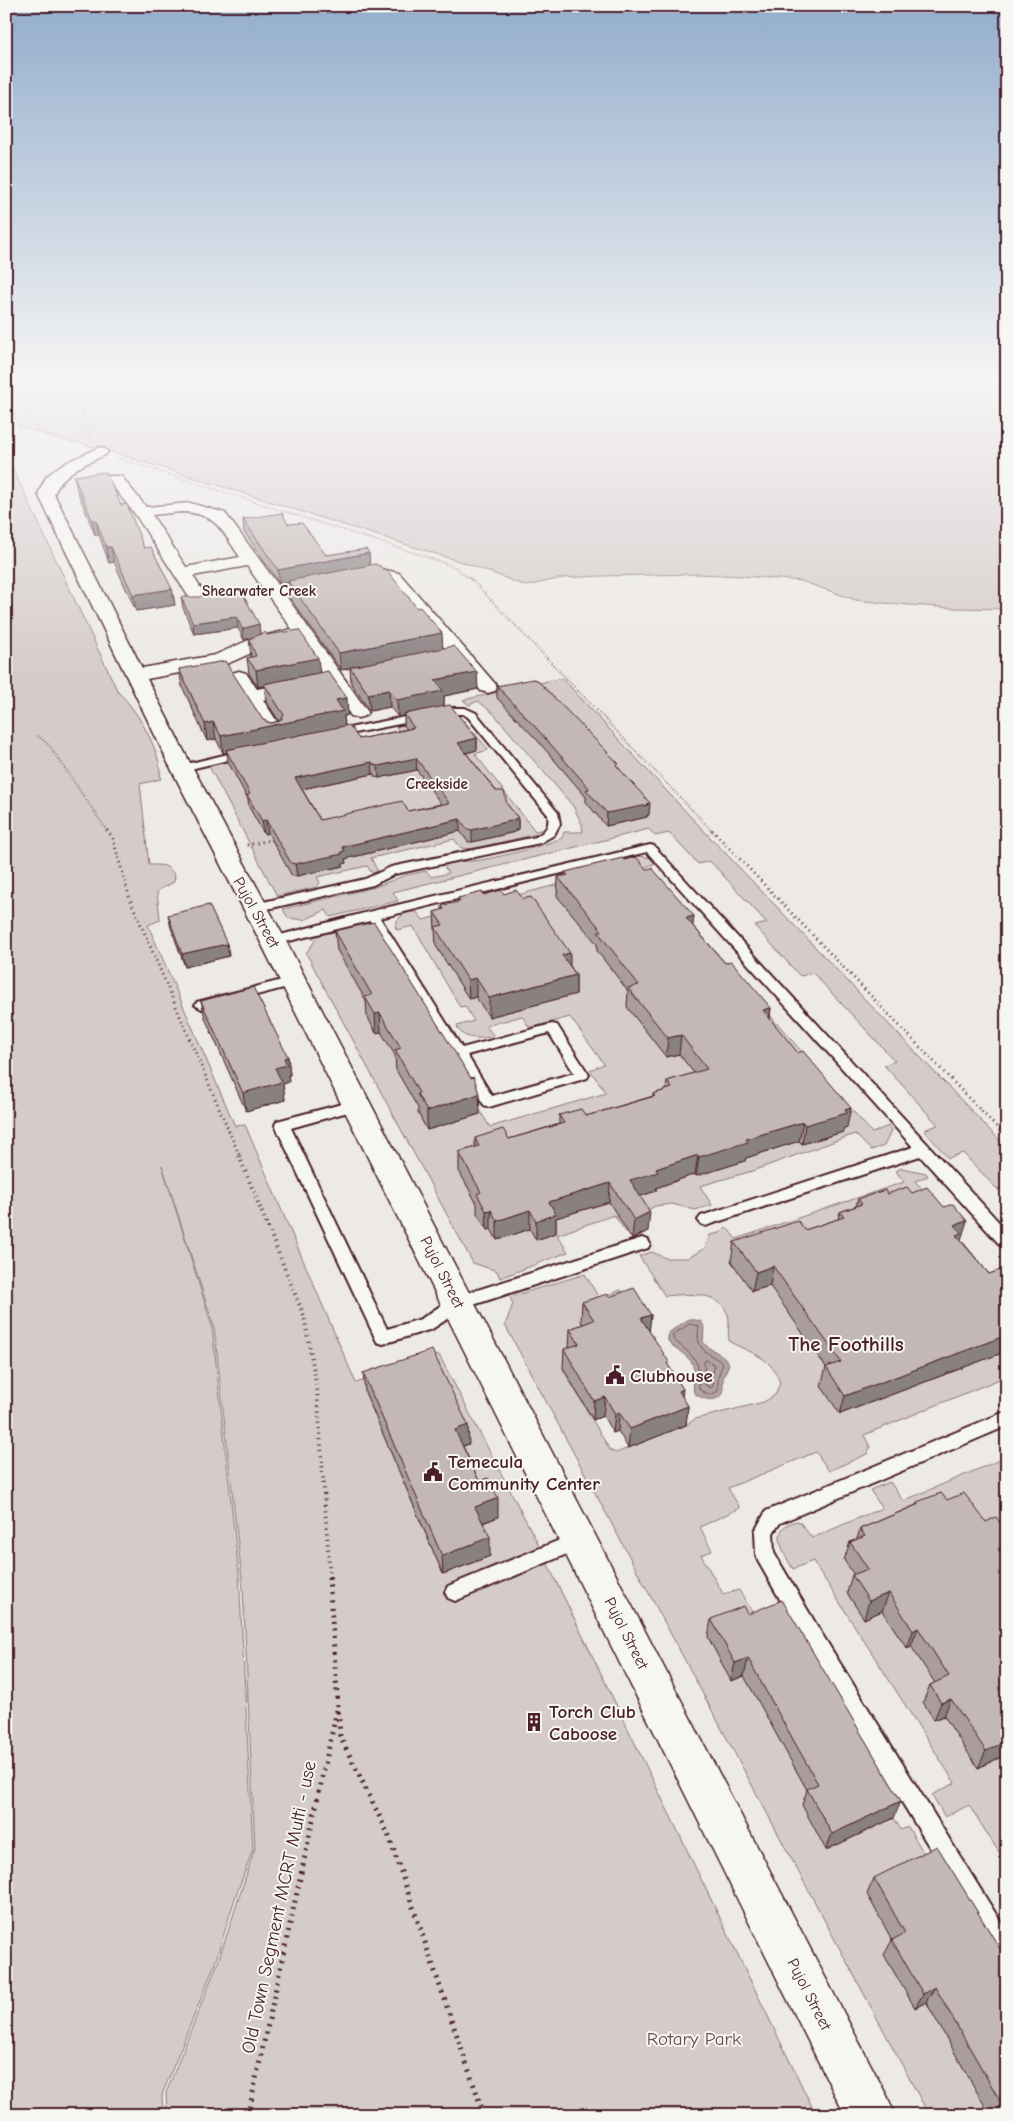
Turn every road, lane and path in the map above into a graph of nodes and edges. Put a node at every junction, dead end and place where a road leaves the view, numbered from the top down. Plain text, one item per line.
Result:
1 (51, 483) edge
2 (118, 483) edge
3 (203, 483) edge
4 (142, 512) junction
5 (252, 560) junction
6 (182, 573) junction
7 (276, 592) junction
8 (200, 601) edge
9 (303, 632) junction
10 (136, 675) junction
11 (239, 677) dead end
12 (345, 677) junction
13 (488, 688) dead end
14 (252, 696) junction
15 (358, 712) dead end
16 (274, 732) edge
17 (38, 736) dead end
18 (324, 736) edge
19 (259, 749) edge
20 (179, 762) junction
21 (276, 839) edge
22 (247, 845) dead end
23 (254, 908) junction
24 (372, 915) junction
25 (273, 941) junction
26 (294, 981) junction
27 (202, 1005) edge
28 (459, 1053) junction
29 (357, 1105) junction
30 (1007, 1138) edge
31 (924, 1149) junction
32 (706, 1220) dead end
33 (1007, 1242) edge
34 (642, 1244) dead end
35 (458, 1303) junction
36 (1007, 1418) edge
37 (578, 1540) junction
38 (455, 1592) dead end
39 (338, 1705) junction
40 (1007, 1953) edge
41 (248, 2115) edge
42 (484, 2115) edge
43 (871, 2115) edge

1 - 10 street, Pujol Street
2 - 4 street
3 - 30 path
4 - 5 street
4 - 6 street
5 - 6 street
5 - 7 street
6 - 8 street
7 - 9 street
7 - 13 street
9 - 10 street
9 - 12 street
10 - 20 street, Pujol Street
11 - 14 street
12 - 14 street
12 - 15 street
14 - 16 street
17 - 39 path
18 - 23 lane
19 - 20 lane
20 - 23 street, Pujol Street
21 - 22 path
23 - 25 street, Pujol Street
24 - 25 lane
24 - 28 lane
24 - 31 lane
25 - 26 street, Pujol Street
26 - 27 lane
26 - 29 street, Pujol Street
28 - 28 lane
29 - 35 street, Pujol Street
29 - 35 lane
31 - 32 lane
31 - 33 lane
34 - 35 lane
35 - 37 street, Pujol Street
36 - 40 lane
37 - 38 lane
37 - 43 street, Pujol Street
39 - 41 path, Old Town Segment MCRT Multi - use
39 - 42 path

